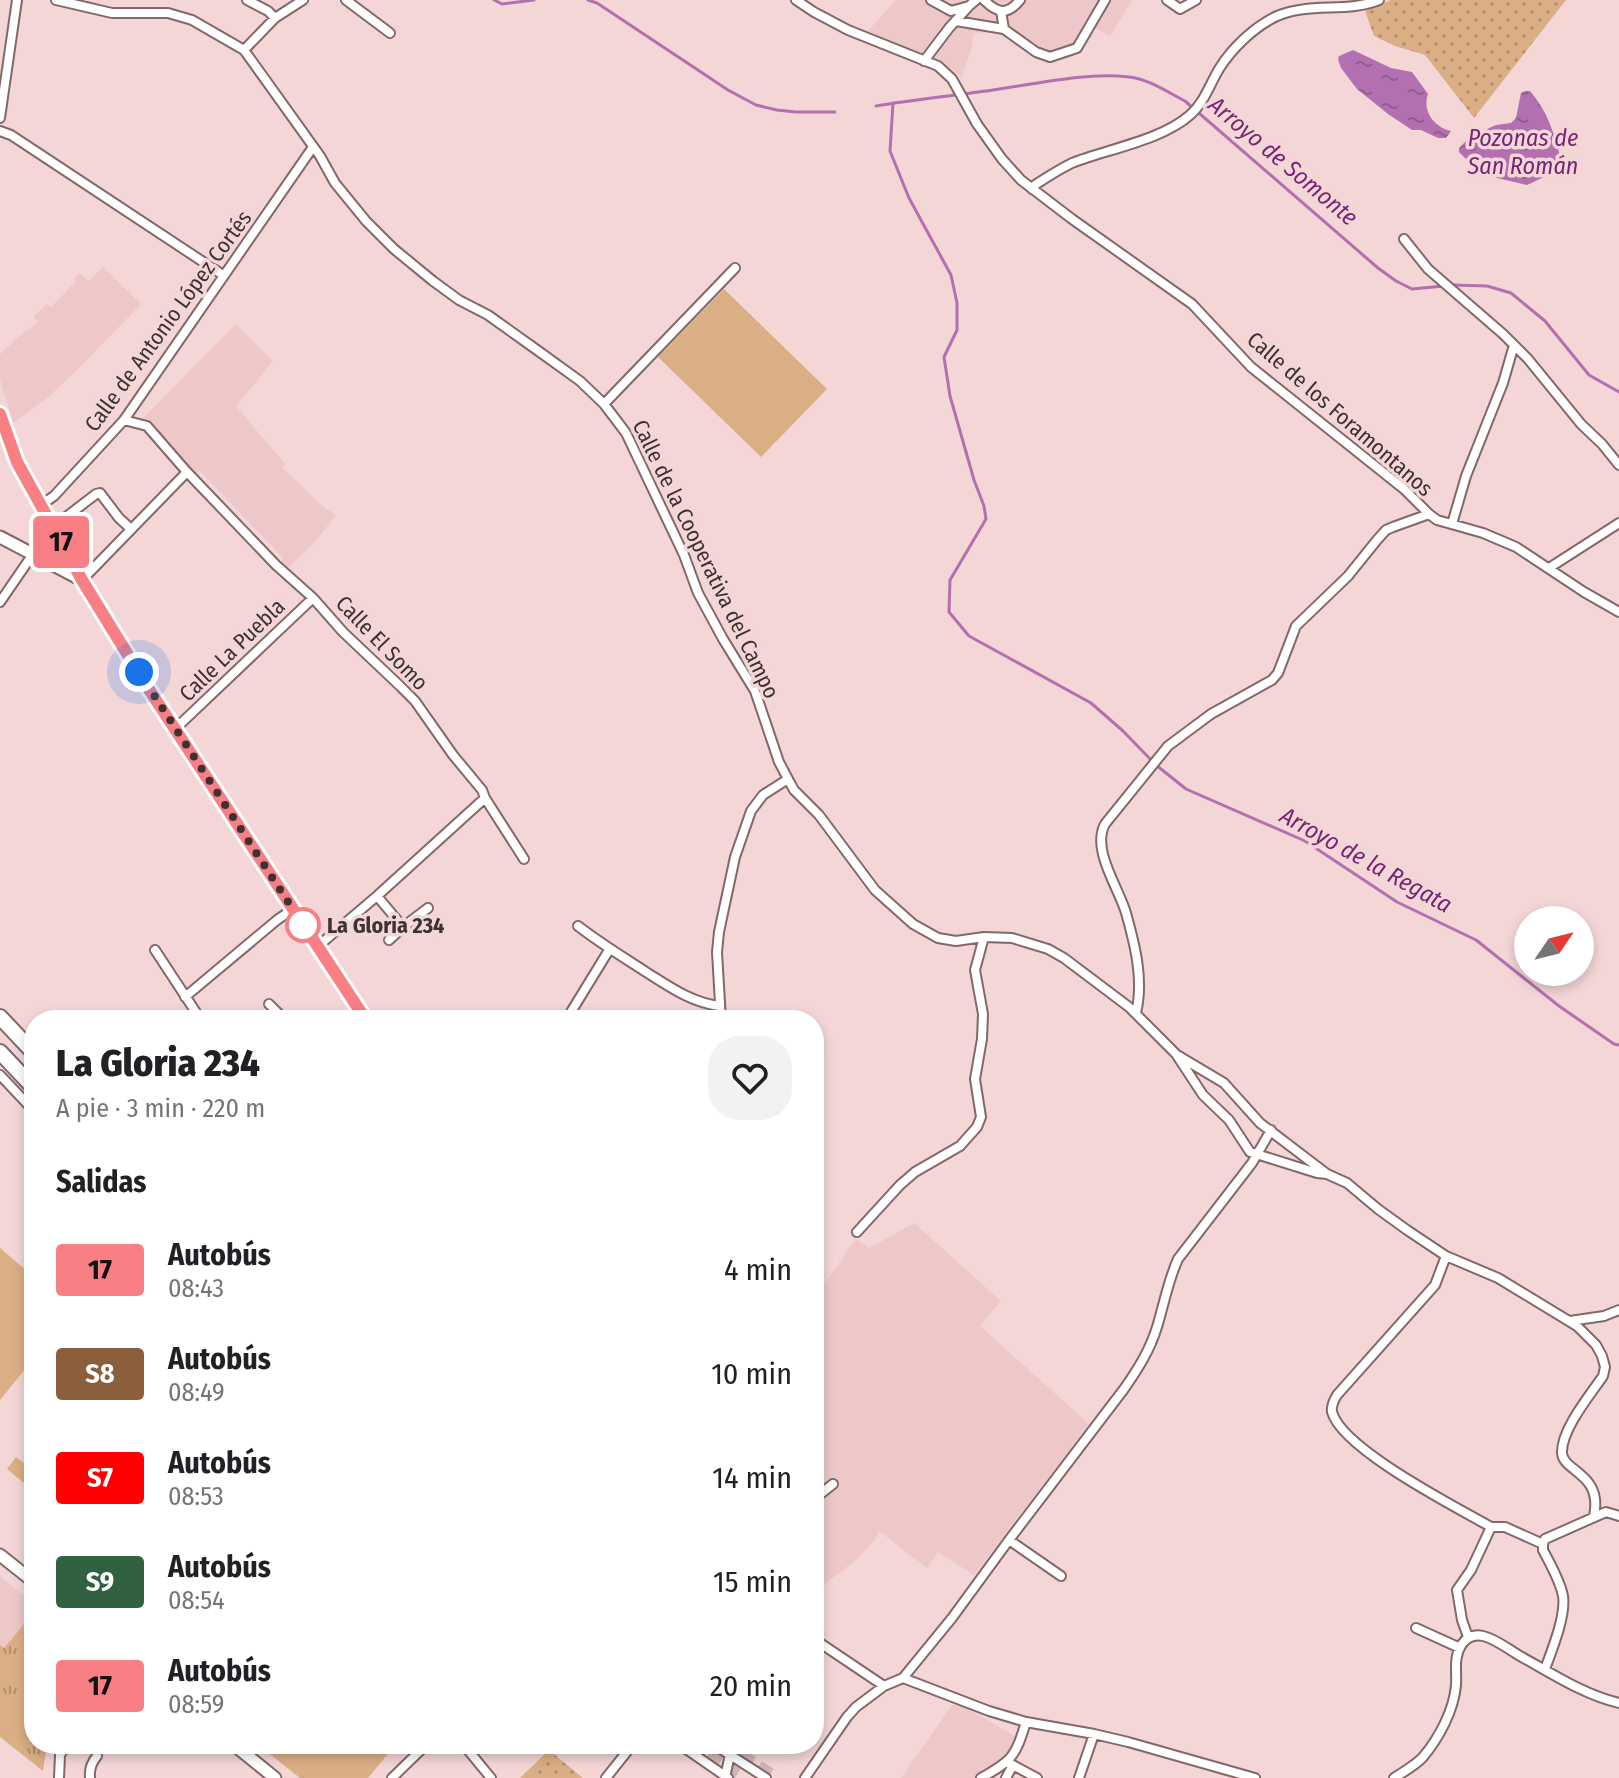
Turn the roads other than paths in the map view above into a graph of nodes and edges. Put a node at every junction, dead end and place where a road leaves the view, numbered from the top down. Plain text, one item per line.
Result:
1 (17, 0) edge
2 (56, 0) edge
3 (247, 0) edge
4 (303, 0) edge
5 (346, 0) edge
6 (796, 0) edge
7 (931, 0) edge
8 (984, 0) edge
9 (1020, 0) edge
10 (1105, 0) edge
11 (1167, 0) edge
12 (1196, 0) edge
13 (1379, 0) edge
14 (972, 3) edge
15 (1001, 11) junction
16 (275, 18) junction
17 (956, 21) junction
18 (1004, 29) junction
19 (390, 33) dead end
20 (244, 50) junction
21 (924, 61) junction
22 (0, 118) edge
23 (0, 131) edge
24 (313, 147) junction
25 (1032, 189) junction
26 (1404, 239) dead end
27 (735, 268) dead end
28 (223, 275) junction
29 (1514, 345) junction
30 (604, 404) junction
31 (0, 414) edge
32 (124, 420) junction
33 (1619, 465) edge
34 (187, 472) junction
35 (41, 505) junction
36 (1429, 514) junction
37 (1619, 523) edge
38 (1452, 524) junction
39 (53, 527) junction
40 (131, 529) junction
41 (0, 537) edge
42 (33, 554) junction
43 (55, 565) junction
44 (74, 565) junction
45 (1549, 568) junction
46 (82, 580) junction
47 (313, 598) junction
48 (0, 602) edge
49 (1619, 612) edge
50 (175, 729) junction
51 (788, 779) junction
52 (485, 798) junction
53 (524, 859) dead end
54 (377, 896) junction
55 (428, 908) dead end
56 (293, 909) junction
57 (578, 926) dead end
58 (403, 927) junction
59 (984, 937) junction
60 (389, 940) dead end
61 (317, 947) junction
62 (155, 950) dead end
63 (609, 950) junction
64 (185, 997) junction
65 (269, 1004) dead end
66 (720, 1006) junction
67 (194, 1010) edge
68 (275, 1010) edge
69 (359, 1010) edge
70 (572, 1010) edge
71 (720, 1010) edge
72 (1136, 1013) junction
73 (0, 1017) edge
74 (24, 1042) edge
75 (0, 1052) edge
76 (1176, 1054) junction
77 (0, 1075) edge
78 (24, 1077) edge
79 (24, 1100) edge
80 (1271, 1130) junction
81 (1257, 1154) junction
82 (1327, 1174) junction
83 (857, 1232) dead end
84 (1446, 1256) junction
85 (1619, 1310) edge
86 (1570, 1321) junction
87 (833, 1484) dead end
88 (824, 1491) edge
89 (1594, 1516) junction
90 (1619, 1516) edge
91 (1491, 1527) junction
92 (1009, 1540) junction
93 (1543, 1544) junction
94 (0, 1555) edge
95 (24, 1574) edge
96 (1061, 1576) dead end
97 (1416, 1628) dead end
98 (1468, 1637) junction
99 (824, 1646) edge
100 (1460, 1648) junction
101 (1545, 1669) junction
102 (903, 1678) junction
103 (884, 1686) junction
104 (1619, 1703) edge
105 (1026, 1722) junction
106 (1094, 1734) junction
107 (824, 1750) edge
108 (61, 1754) edge
109 (245, 1754) edge
110 (417, 1754) edge
111 (471, 1754) edge
112 (625, 1754) edge
113 (693, 1754) edge
114 (822, 1754) edge
115 (729, 1755) joint
116 (97, 1756) dead end
117 (1010, 1764) junction
118 (1234, 1775) edge
119 (726, 1777) edge
120 (59, 1778) edge
121 (90, 1778) edge
122 (275, 1778) edge
123 (392, 1778) edge
124 (491, 1778) edge
125 (606, 1778) edge
126 (766, 1778) edge
127 (805, 1778) edge
128 (981, 1778) edge
129 (1006, 1778) edge
130 (1037, 1778) edge
131 (1079, 1778) edge
132 (1255, 1778) edge
133 (1394, 1778) edge

1 - 22 street
2 - 20 street
3 - 16 street
4 - 16 street
5 - 19 street
6 - 21 street
7 - 14 street
8 - 15 street
9 - 15 street
10 - 18 street
11 - 12 street
13 - 25 street
14 - 17 street
15 - 18 street
16 - 20 street
17 - 18 street
17 - 21 street
20 - 24 street, Calle de la Cooperativa del Campo
21 - 25 street, Calle de los Foramontanos
23 - 28 street
24 - 28 street, Calle de Antonio López Cortés
24 - 30 street, Calle de la Cooperativa del Campo
25 - 36 street, Calle de los Foramontanos
26 - 29 street
27 - 30 street, Calle de la Cooperativa del Campo
28 - 32 street, Calle de Antonio López Cortés
29 - 33 street
29 - 38 street
30 - 51 street, Calle de la Cooperativa del Campo
31 - 35 street
32 - 34 street, Calle El Somo
32 - 35 street, Calle de Antonio López Cortés
34 - 40 street
34 - 47 street, Calle El Somo
35 - 39 street
36 - 38 street, Calle de los Foramontanos
36 - 72 street
37 - 45 street
38 - 45 street, Calle de los Foramontanos
39 - 40 street
39 - 44 street
40 - 46 street
41 - 42 main road
42 - 43 main road
42 - 48 street
43 - 44 main road
43 - 46 main road
44 - 46 street
45 - 49 street, Calle de los Foramontanos
46 - 50 street
47 - 50 street, Calle La Puebla
47 - 52 street, Calle El Somo
50 - 56 street
51 - 59 street
51 - 66 street
52 - 53 street, Calle El Somo
52 - 54 street
54 - 58 street
54 - 61 street
55 - 58 street
56 - 61 street
56 - 64 street
57 - 63 street
58 - 60 street
59 - 72 street
59 - 83 street
61 - 69 street
62 - 64 street
63 - 66 street
63 - 70 street
64 - 67 street
65 - 68 street
66 - 71 street
72 - 76 street
73 - 74 highway
75 - 78 highway
76 - 80 street
76 - 81 street
77 - 79 street
80 - 81 street
80 - 82 street
81 - 82 street
81 - 92 street
82 - 84 street
84 - 86 street
84 - 91 street
85 - 86 street
86 - 89 street
87 - 88 street
89 - 90 street
89 - 93 street
91 - 93 street
91 - 98 street
92 - 96 street
92 - 102 street
93 - 101 street
94 - 95 main road
97 - 100 street
98 - 100 street
98 - 101 street
99 - 103 street
100 - 133 street
101 - 104 street
102 - 103 street
102 - 105 street
103 - 107 street
105 - 106 street
105 - 117 street
106 - 118 street
106 - 131 street
108 - 120 street
109 - 122 main road
110 - 123 street
111 - 124 street
112 - 125 street
113 - 119 street
114 - 127 street
115 - 119 street
115 - 126 street
116 - 121 street
117 - 128 street
117 - 129 street
117 - 130 street
118 - 132 street

